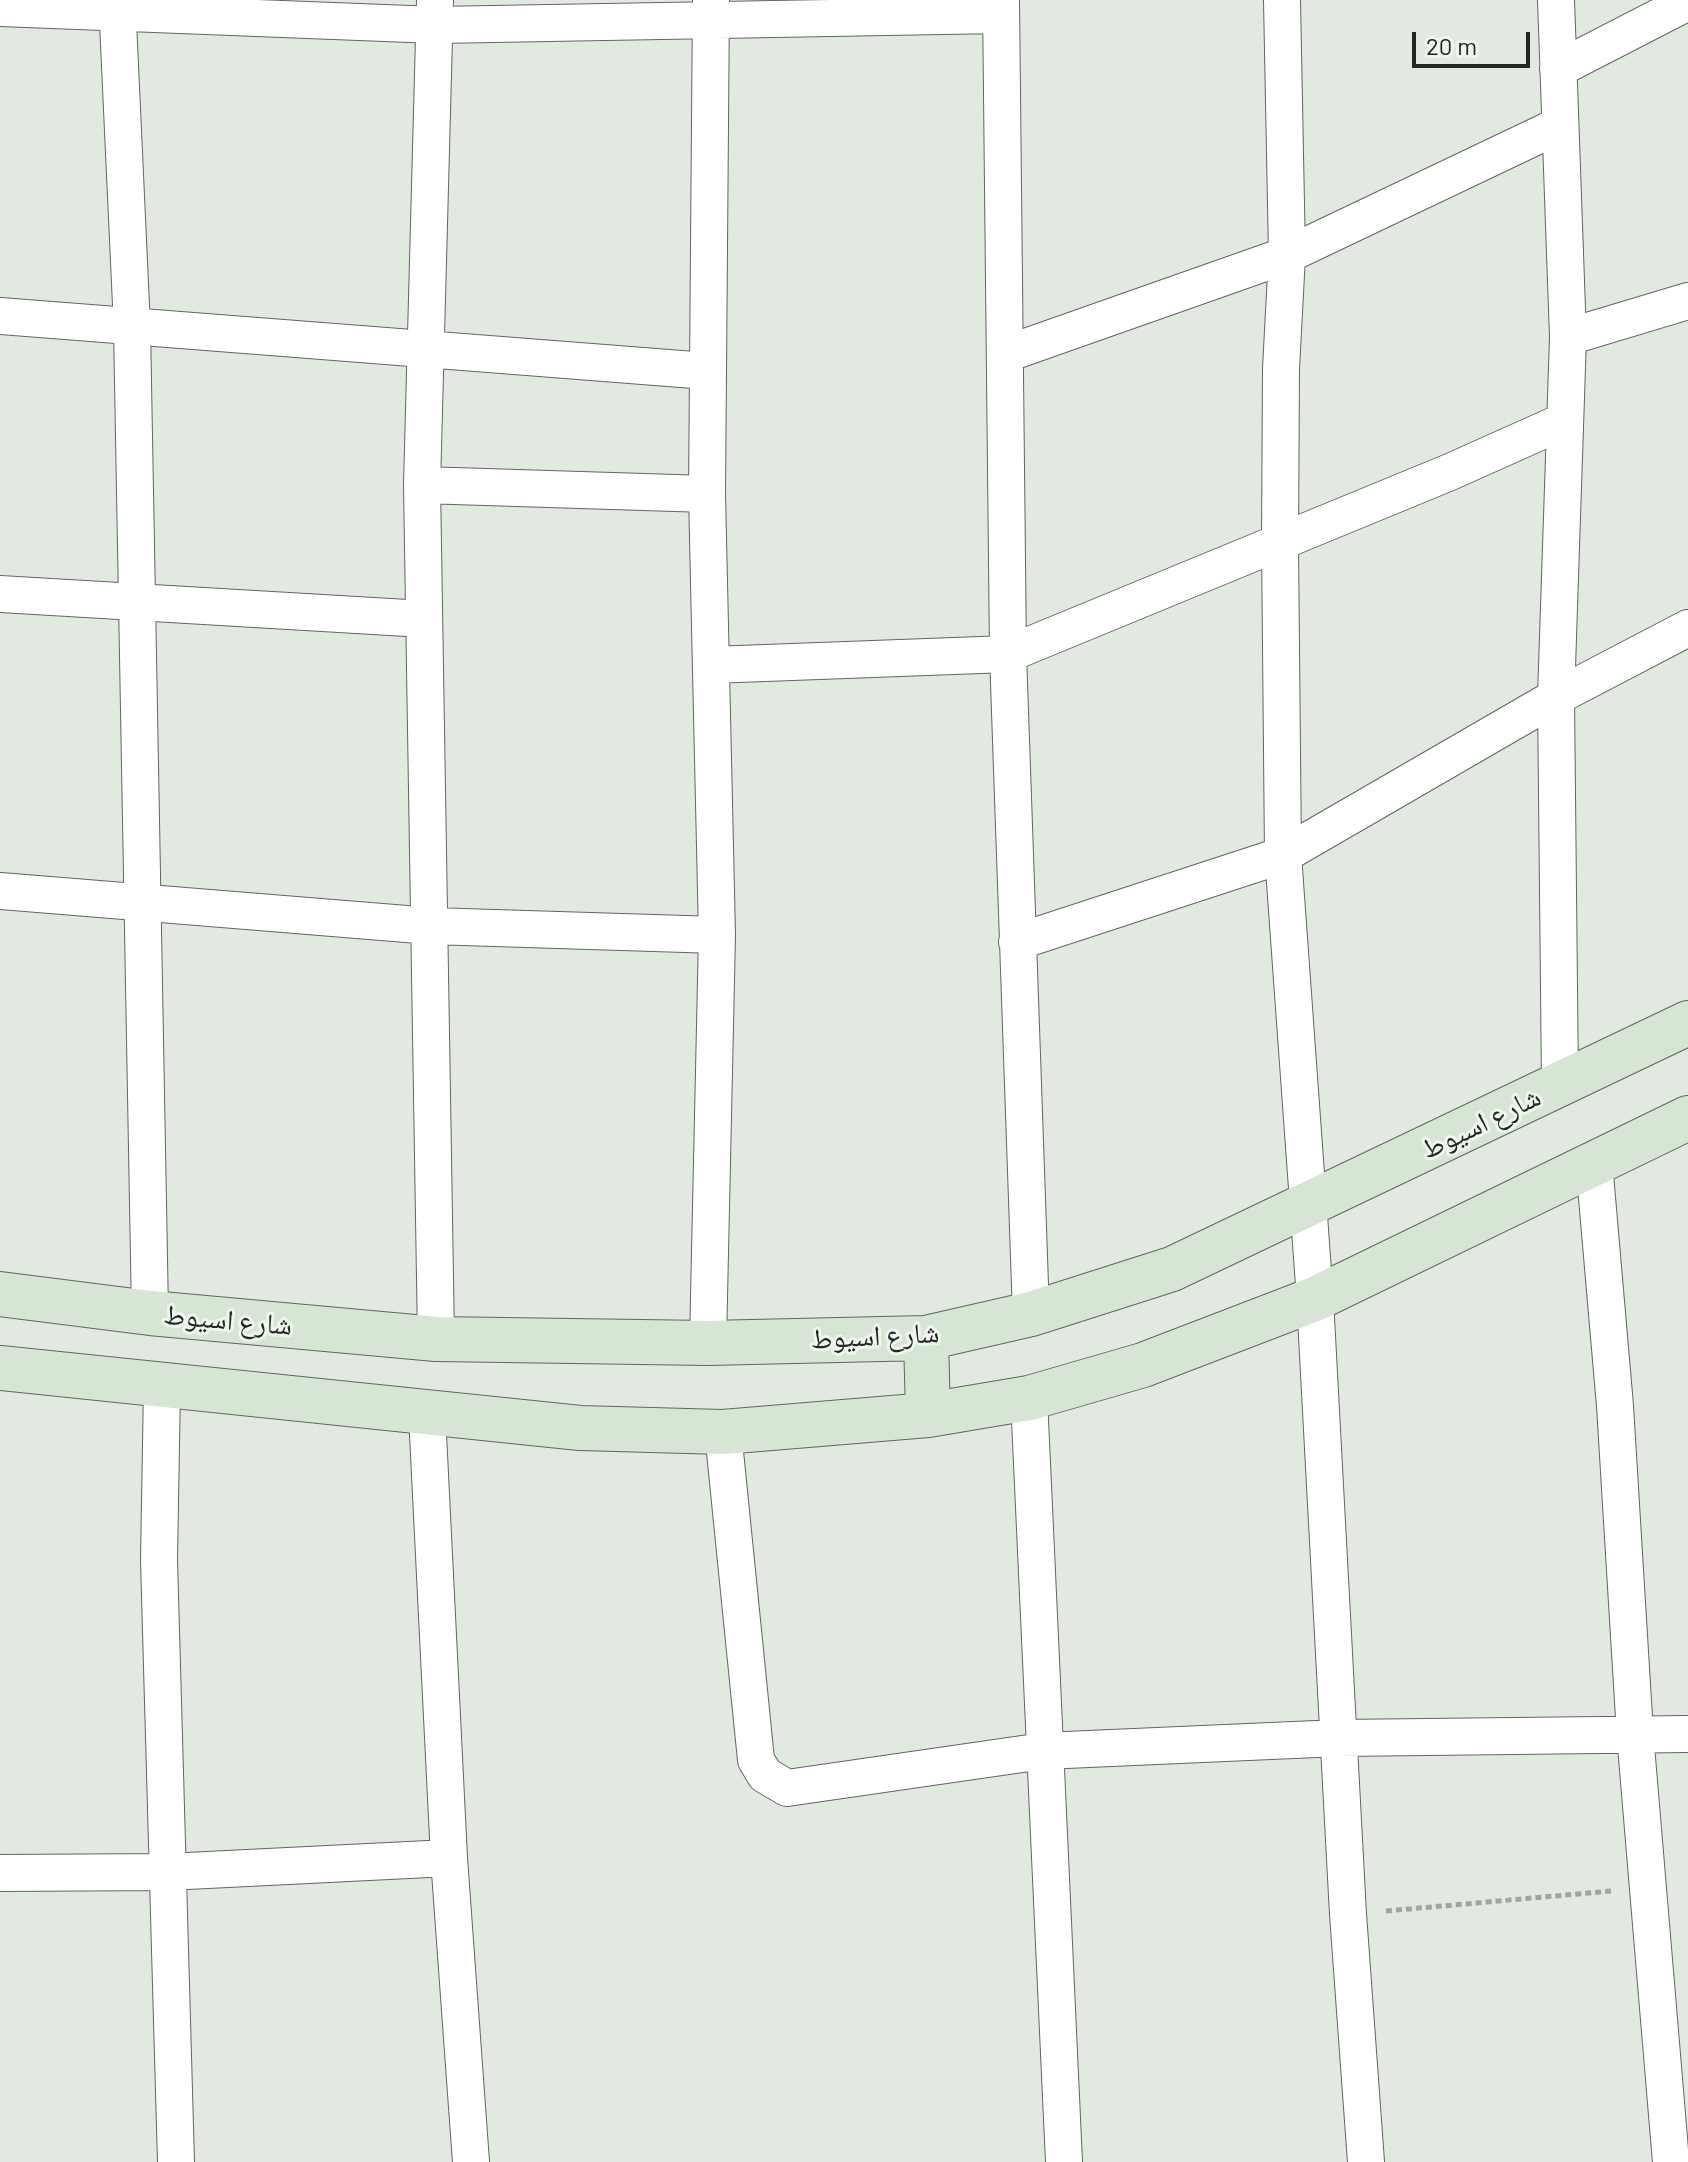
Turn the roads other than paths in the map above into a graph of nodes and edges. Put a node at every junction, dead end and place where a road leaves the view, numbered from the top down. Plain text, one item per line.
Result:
1 (1282, 0) edge
2 (1556, 0) edge
3 (1688, 2) edge
4 (117, 6) edge
5 (0, 8) edge
6 (1000, 8) edge
7 (710, 10) edge
8 (436, 12) edge
9 (1558, 69) junction
10 (1560, 125) junction
11 (1287, 255) junction
12 (1688, 301) edge
13 (0, 316) edge
14 (132, 327) junction
15 (1568, 337) junction
16 (428, 347) junction
17 (1006, 354) junction
18 (707, 371) junction
19 (1564, 421) junction
20 (422, 485) junction
21 (707, 494) junction
22 (1280, 543) junction
23 (0, 594) edge
24 (138, 600) junction
25 (424, 619) junction
26 (1688, 628) edge
27 (1008, 654) junction
28 (711, 665) junction
29 (1556, 697) junction
30 (1283, 855) junction
31 (0, 891) edge
32 (141, 901) junction
33 (431, 926) junction
34 (717, 935) junction
35 (1017, 942) junction
36 (1688, 1023) edge
37 (1560, 1085) junction
38 (1688, 1118) edge
39 (1594, 1163) junction
40 (1307, 1207) junction
41 (0, 1294) edge
42 (1315, 1299) junction
43 (150, 1313) junction
44 (1031, 1314) junction
45 (926, 1338) junction
46 (436, 1339) junction
47 (708, 1343) junction
48 (0, 1368) edge
49 (162, 1387) junction
50 (1029, 1398) junction
51 (427, 1414) junction
52 (928, 1415) junction
53 (723, 1432) junction
54 (1635, 1734) junction
55 (1688, 1734) edge
56 (1339, 1738) junction
57 (1043, 1751) junction
58 (449, 1858) junction
59 (167, 1872) junction
60 (0, 1873) edge
61 (176, 2162) edge
62 (471, 2162) edge
63 (1064, 2162) edge
64 (1366, 2162) edge
65 (1671, 2162) edge

1 - 11 street
2 - 9 street
3 - 9 street
4 - 5 street
4 - 8 street
4 - 14 street
6 - 7 street
6 - 17 street
7 - 8 street
7 - 18 street
8 - 16 street
9 - 10 street
10 - 11 street
10 - 15 street
11 - 17 street
11 - 22 street
12 - 15 street
13 - 14 street
14 - 16 street
14 - 24 street
15 - 19 street
16 - 18 street
16 - 20 street
17 - 27 street
18 - 21 street
19 - 22 street
19 - 29 street
20 - 21 street
20 - 25 street
21 - 28 street
22 - 27 street
22 - 30 street
23 - 24 street
24 - 25 street
24 - 32 street
25 - 33 street
26 - 29 street
27 - 28 street
27 - 35 street
28 - 34 street
29 - 30 street
29 - 37 street
30 - 35 street
30 - 40 street
31 - 32 street
32 - 33 street
32 - 43 street
33 - 34 street
33 - 46 street
34 - 47 street
35 - 44 street
36 - 37 street, شارع اسيوط
37 - 40 street, شارع اسيوط
38 - 39 street
39 - 42 street
39 - 54 street
40 - 42 street
40 - 44 street, شارع اسيوط
41 - 43 street, شارع اسيوط
42 - 50 street
42 - 56 street
43 - 46 street, شارع اسيوط
44 - 45 street, شارع اسيوط
45 - 47 street, شارع اسيوط
45 - 52 street
46 - 47 street, شارع اسيوط
48 - 49 street
49 - 51 street
49 - 59 street
50 - 52 street
50 - 57 street
51 - 53 street
51 - 58 street
52 - 53 street
53 - 57 street
54 - 55 street
54 - 56 street
54 - 65 street
56 - 57 street
56 - 64 street
57 - 63 street
58 - 59 street
58 - 62 street
59 - 60 street
59 - 61 street

